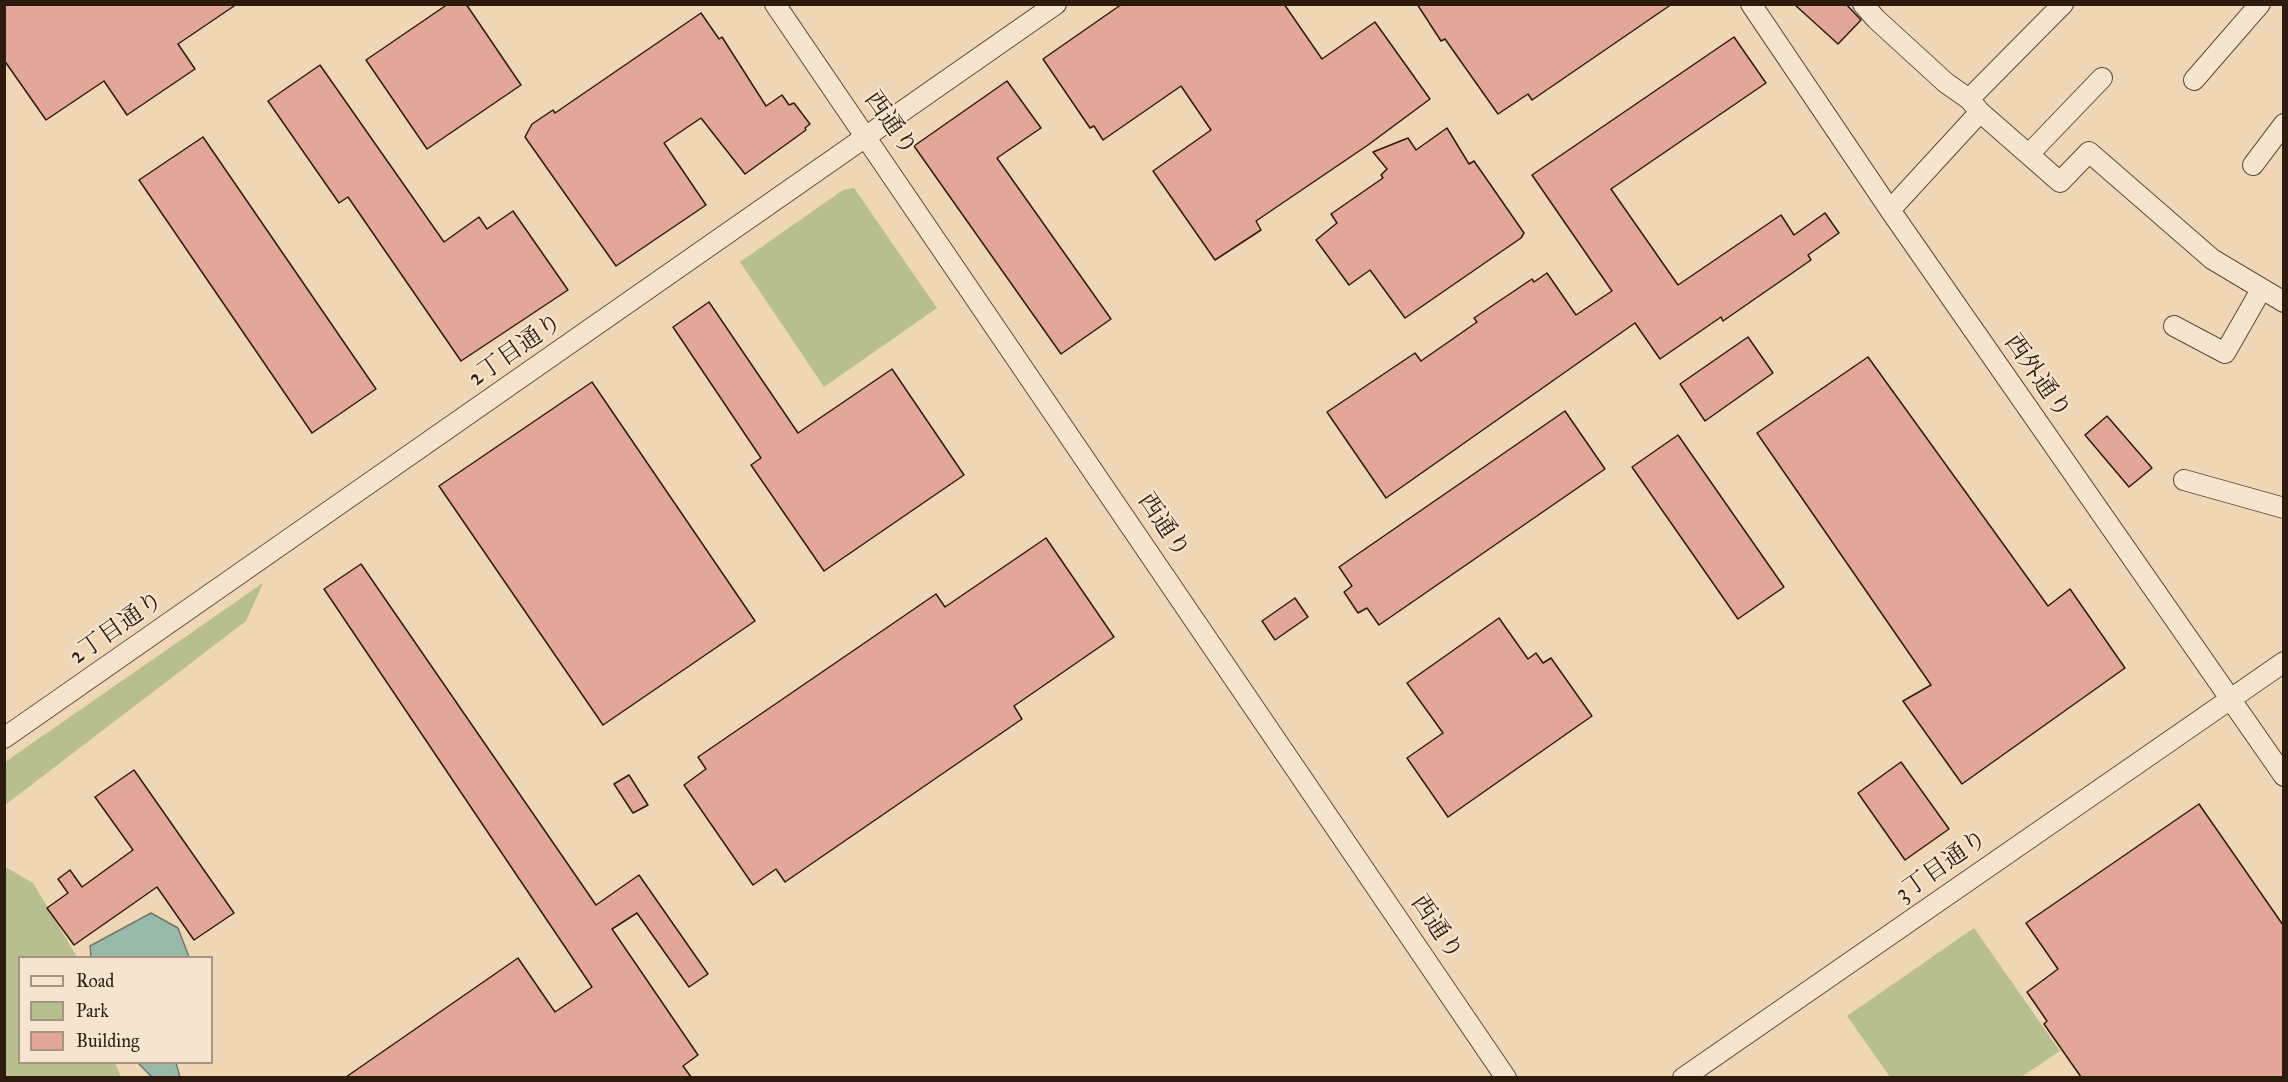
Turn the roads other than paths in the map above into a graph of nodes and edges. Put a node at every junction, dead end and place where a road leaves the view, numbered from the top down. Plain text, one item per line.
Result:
1 (776, 4) edge
2 (1056, 4) edge
3 (1751, 4) edge
4 (1863, 4) edge
5 (2063, 4) edge
6 (2260, 4) edge
7 (2102, 78) dead end
8 (2194, 80) dead end
9 (1975, 105) junction
10 (2283, 124) edge
11 (868, 137) junction
12 (2277, 146) edge
13 (2029, 154) junction
14 (2253, 165) dead end
15 (1890, 210) junction
16 (2261, 290) junction
17 (2283, 302) edge
18 (2179, 336) dead end
19 (2184, 480) dead end
20 (2281, 500) edge
21 (2283, 662) edge
22 (2230, 699) junction
23 (4, 738) edge
24 (2283, 776) edge
25 (1506, 1077) edge
26 (1683, 1077) edge

1 - 11 street, 西通り
2 - 11 street, 2丁目通り
3 - 15 street, 西外通り
4 - 9 street
5 - 9 street
6 - 8 street
7 - 13 street
9 - 13 street
9 - 15 street
10 - 12 street
11 - 23 street, 2丁目通り
11 - 25 street, 西通り
12 - 14 street
13 - 16 street
15 - 22 street, 西外通り
16 - 17 street
16 - 18 street
19 - 20 street
21 - 22 street, 3丁目通り
22 - 24 street, 西外通り
22 - 26 street, 3丁目通り

